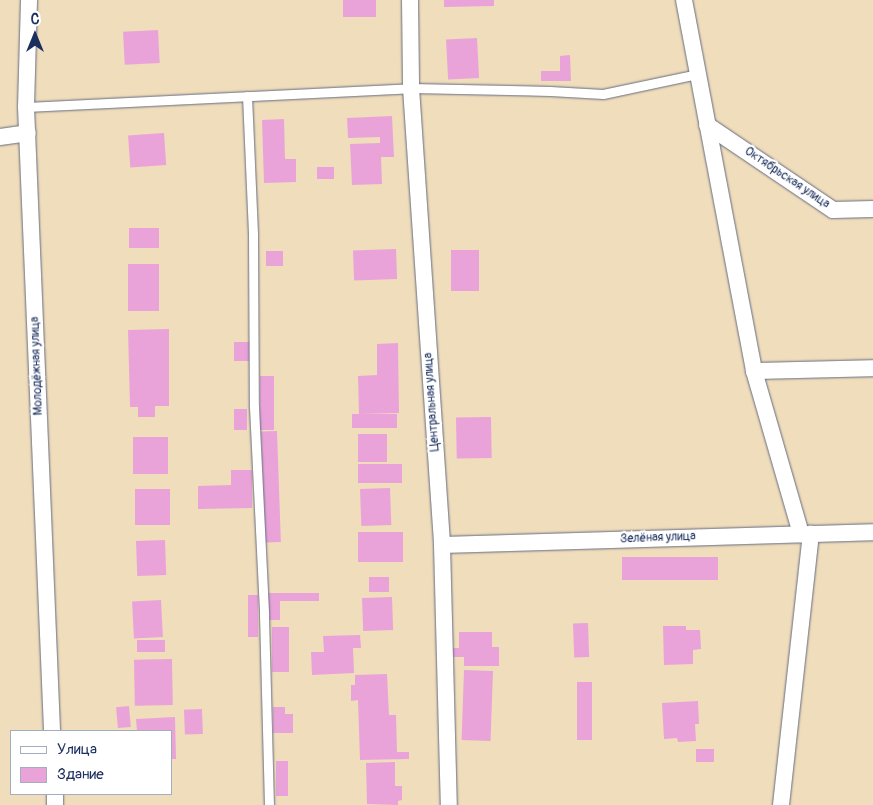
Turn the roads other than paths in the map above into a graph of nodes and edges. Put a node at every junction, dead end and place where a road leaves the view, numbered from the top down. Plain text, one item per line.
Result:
1 (30, 0) edge
2 (410, 0) edge
3 (684, 0) edge
4 (697, 74) junction
5 (411, 88) junction
6 (247, 96) junction
7 (26, 107) junction
8 (708, 124) junction
9 (28, 133) junction
10 (0, 137) edge
11 (873, 209) edge
12 (873, 368) edge
13 (754, 370) junction
14 (873, 532) edge
15 (806, 534) junction
16 (442, 545) junction
17 (52, 730) edge
18 (269, 805) edge
19 (448, 805) edge
20 (781, 805) edge

1 - 7 street, Молодёжная улица
2 - 5 street, Центральная улица
3 - 4 street
4 - 5 lane
4 - 8 street
5 - 6 lane
5 - 16 street, Центральная улица
6 - 7 lane
6 - 18 lane
7 - 9 street, Молодёжная улица
8 - 11 street, Октябрьская улица
8 - 13 street
9 - 10 street
9 - 17 street, Молодёжная улица
12 - 13 street
13 - 15 street
14 - 15 street, Зелёная улица
15 - 16 street, Зелёная улица
15 - 20 street
16 - 19 street, Центральная улица

